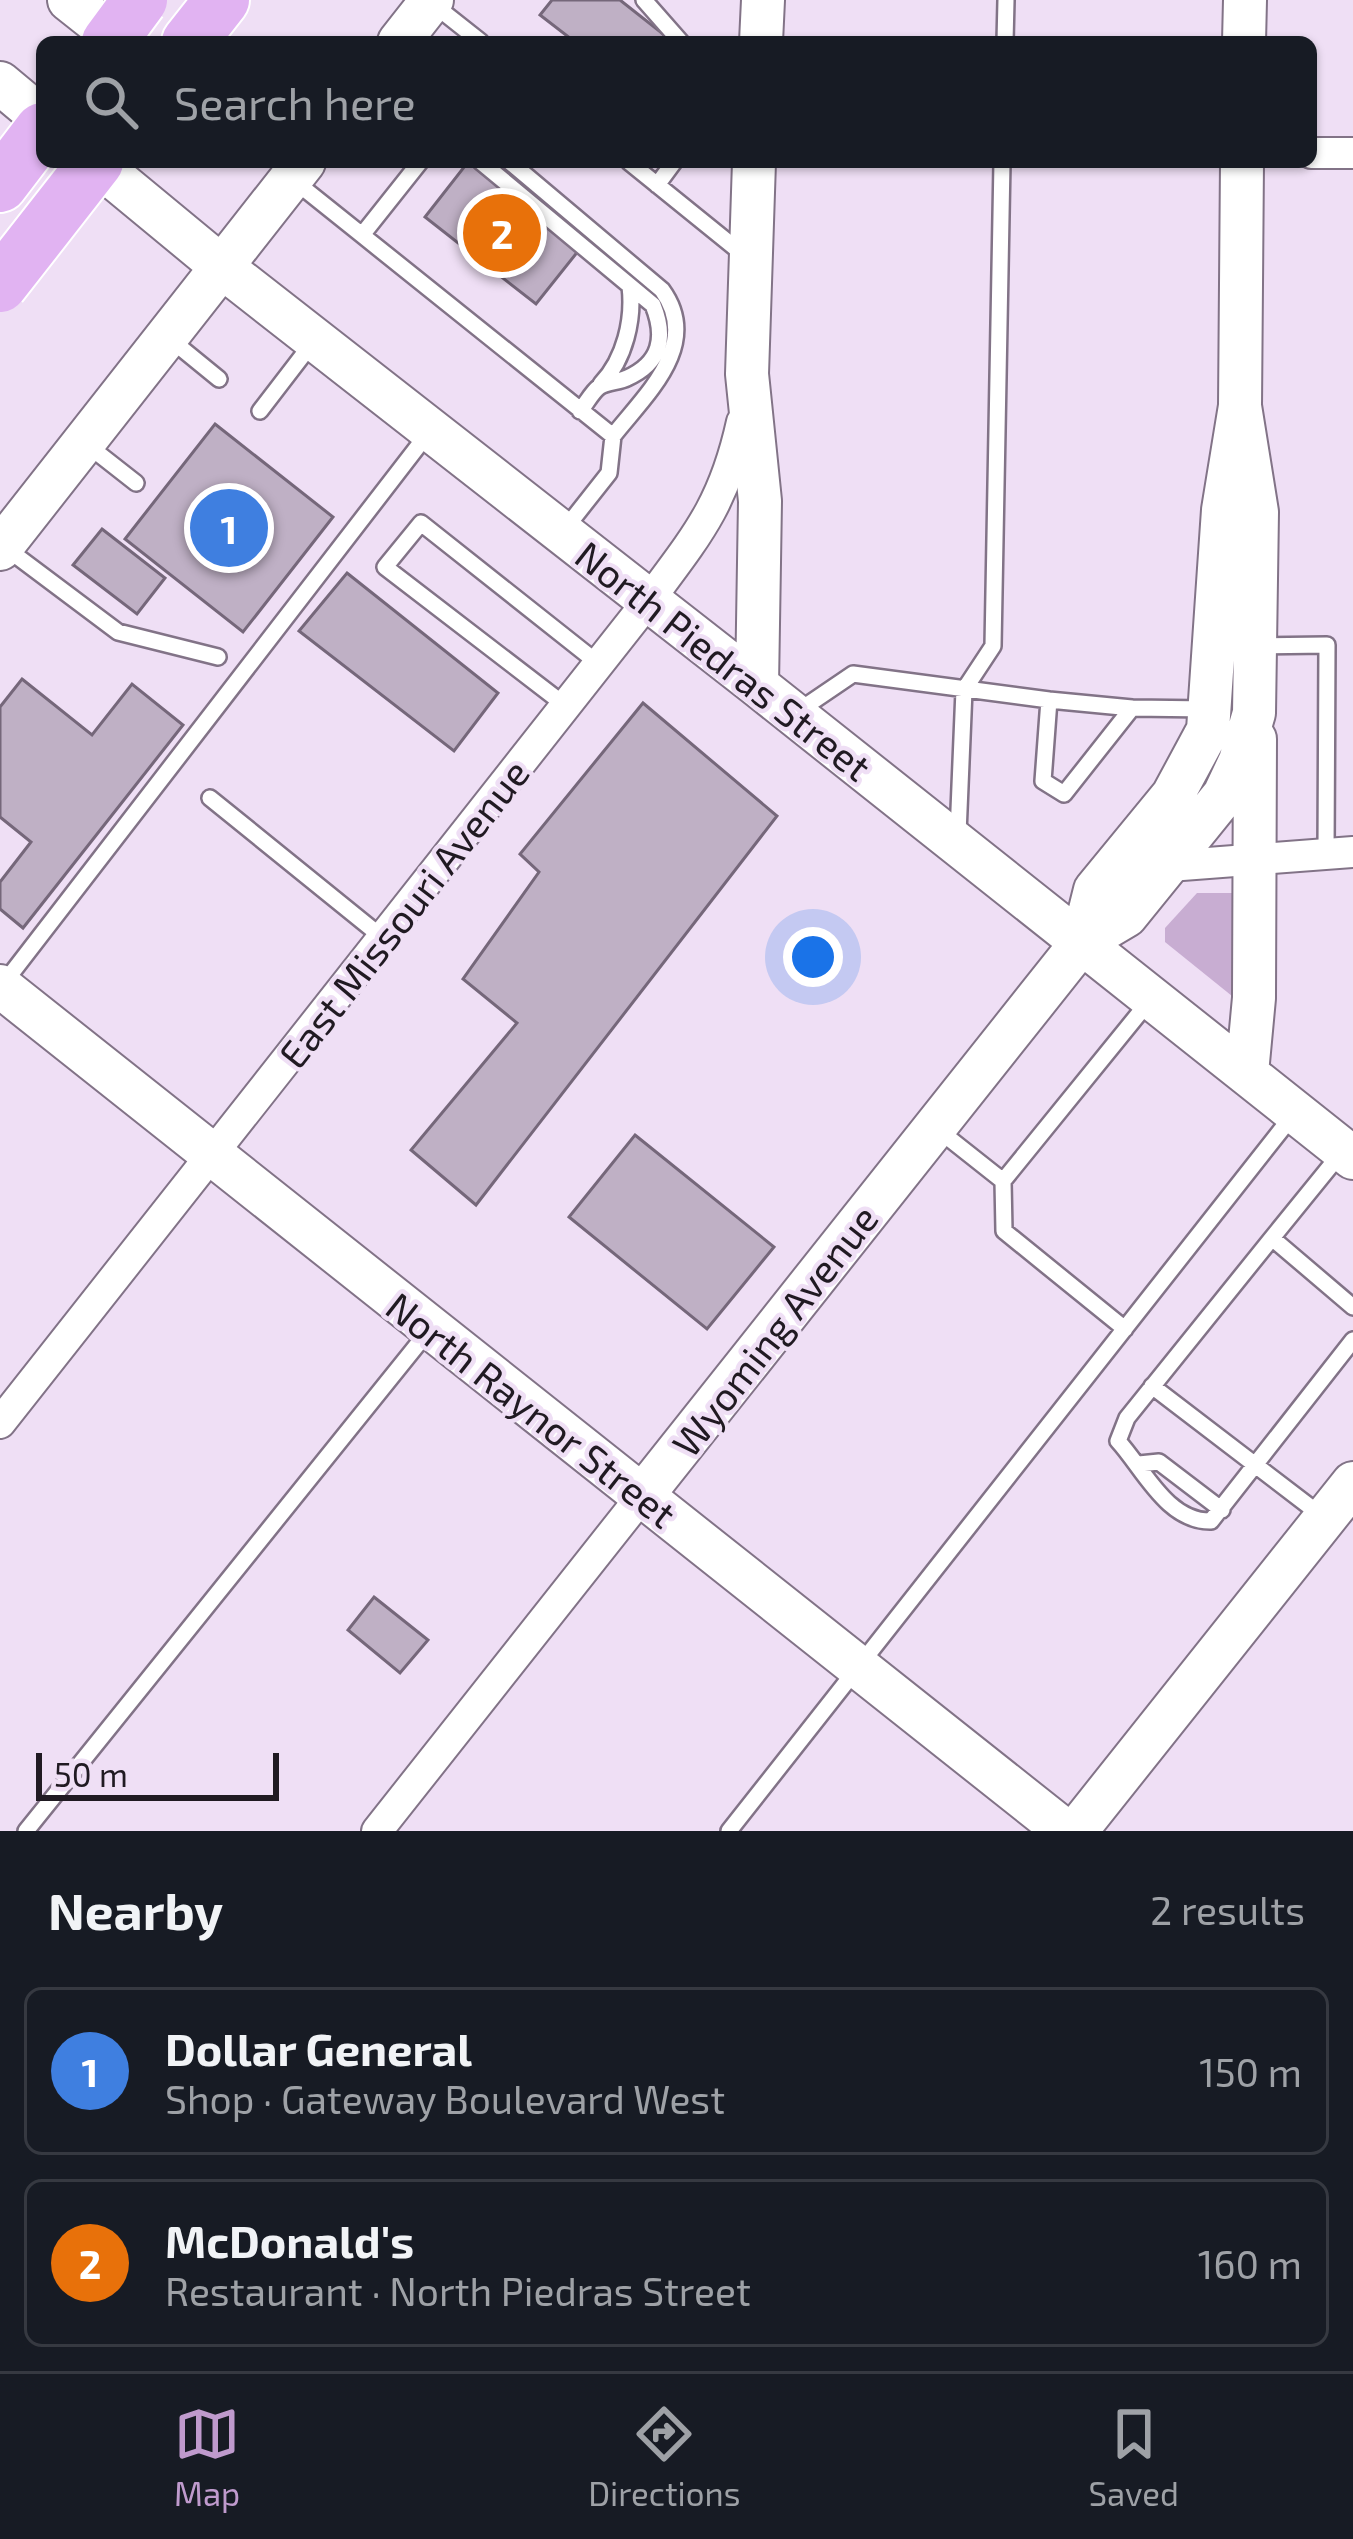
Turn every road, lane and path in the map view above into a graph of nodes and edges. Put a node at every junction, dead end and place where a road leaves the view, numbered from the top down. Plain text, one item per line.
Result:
1 (68, 0) edge
2 (140, 0) edge
3 (222, 0) edge
4 (644, 0) edge
5 (764, 0) edge
6 (1006, 0) edge
7 (1245, 0) edge
8 (432, 1) edge
9 (113, 36) edge
10 (114, 36) edge
11 (194, 36) edge
12 (404, 36) edge
13 (474, 36) edge
14 (676, 36) edge
15 (761, 36) edge
16 (1005, 36) edge
17 (1244, 36) edge
18 (0, 83) edge
19 (36, 113) edge
20 (36, 138) edge
21 (1317, 153) edge
22 (1353, 154) edge
23 (91, 168) edge
24 (103, 168) edge
25 (415, 168) edge
26 (488, 168) edge
27 (517, 168) edge
28 (636, 168) edge
29 (670, 168) edge
30 (754, 168) edge
31 (1003, 168) edge
32 (1242, 168) edge
33 (297, 170) edge
34 (0, 185) edge
35 (657, 185) junction
36 (362, 235) junction
37 (751, 261) junction
38 (222, 267) junction
39 (0, 285) edge
40 (630, 286) junction
41 (166, 336) junction
42 (315, 340) junction
43 (747, 374) junction
44 (219, 379) dead end
45 (599, 386) junction
46 (260, 411) dead end
47 (580, 411) junction
48 (431, 430) junction
49 (613, 436) junction
50 (83, 441) junction
51 (136, 483) dead end
52 (562, 532) junction
53 (2, 547) edge
54 (650, 601) junction
55 (1234, 646) junction
56 (218, 657) dead end
57 (599, 664) junction
58 (757, 685) junction
59 (964, 689) junction
60 (1049, 700) junction
61 (566, 706) junction
62 (1132, 708) junction
63 (1212, 709) junction
64 (1254, 713) junction
65 (794, 714) junction
66 (210, 798) dead end
67 (958, 845) junction
68 (1340, 852) edge
69 (1255, 859) junction
70 (1169, 866) junction
71 (382, 938) junction
72 (1082, 942) junction
73 (0, 987) edge
74 (1152, 998) junction
75 (1246, 1073) junction
76 (1295, 1112) junction
77 (935, 1127) junction
78 (212, 1155) junction
79 (1348, 1155) edge
80 (1004, 1181) junction
81 (1272, 1238) junction
82 (1353, 1307) edge
83 (430, 1329) junction
84 (1125, 1329) junction
85 (1353, 1340) edge
86 (1152, 1386) junction
87 (0, 1423) edge
88 (1139, 1464) junction
89 (1255, 1466) junction
90 (1353, 1483) edge
91 (642, 1496) junction
92 (1222, 1510) junction
93 (1324, 1517) junction
94 (859, 1668) junction
95 (26, 1831) edge
96 (376, 1831) edge
97 (729, 1831) edge
98 (1065, 1831) edge
99 (1076, 1831) edge

1 - 10 main road
2 - 9 highway, bridge
3 - 11 highway
4 - 14 lane
5 - 15 main road
6 - 16 lane
7 - 17 main road
8 - 12 main road
8 - 13 lane
18 - 19 main road
20 - 34 highway
21 - 22 street
23 - 39 highway, bridge
24 - 38 main road, North Piedras Street
25 - 36 lane
26 - 40 lane
27 - 49 lane
28 - 35 lane
29 - 35 lane
30 - 37 main road, East Missouri Avenue
31 - 59 lane
32 - 55 main road, Wyoming Avenue
33 - 36 lane
33 - 38 main road
35 - 37 lane
36 - 47 lane
37 - 43 main road, East Missouri Avenue
38 - 41 main road
38 - 42 main road, North Piedras Street
40 - 45 lane
40 - 45 lane
41 - 44 lane
41 - 50 main road
42 - 46 lane
42 - 48 main road, North Piedras Street
43 - 54 street, East Missouri Avenue
43 - 58 main road, East Missouri Avenue
45 - 47 lane
47 - 49 lane
48 - 52 main road, North Piedras Street
48 - 73 lane
49 - 52 lane
50 - 51 lane
50 - 53 main road
52 - 54 main road, North Piedras Street
53 - 56 lane
54 - 57 street, East Missouri Avenue
54 - 58 main road, North Piedras Street
55 - 63 main road, Wyoming Avenue
55 - 64 main road, Wyoming Avenue
55 - 68 lane
57 - 61 street, East Missouri Avenue
57 - 61 lane
58 - 65 main road, North Piedras Street
59 - 60 lane
59 - 65 lane
59 - 67 lane
60 - 62 lane
60 - 62 lane
61 - 71 street, East Missouri Avenue
62 - 63 lane
63 - 72 main road, Wyoming Avenue
64 - 69 main road
64 - 70 main road, Wyoming Avenue
65 - 67 main road, North Piedras Street
66 - 71 lane
67 - 72 main road, North Piedras Street
68 - 69 street
69 - 70 street
69 - 75 main road
70 - 72 main road, Wyoming Avenue
71 - 78 street, East Missouri Avenue
72 - 74 main road, North Piedras Street
72 - 77 main road, Wyoming Avenue
73 - 78 main road, North Raynor Street
74 - 75 main road, North Piedras Street
74 - 80 lane
75 - 76 main road, North Piedras Street
76 - 79 main road, North Piedras Street
76 - 84 lane
77 - 80 lane
77 - 91 main road, Wyoming Avenue
78 - 83 main road, North Raynor Street
78 - 87 street, East Missouri Avenue
79 - 81 lane
80 - 84 lane
81 - 82 lane
81 - 86 lane
83 - 91 main road, North Raynor Street
83 - 95 lane
84 - 94 lane
85 - 89 lane
86 - 88 lane
86 - 89 lane
88 - 92 lane
88 - 92 lane
89 - 92 lane
89 - 93 lane
90 - 93 main road
91 - 94 main road, North Raynor Street
91 - 96 street, Wyoming Avenue
93 - 99 main road
94 - 97 lane
94 - 98 main road, North Raynor Street

